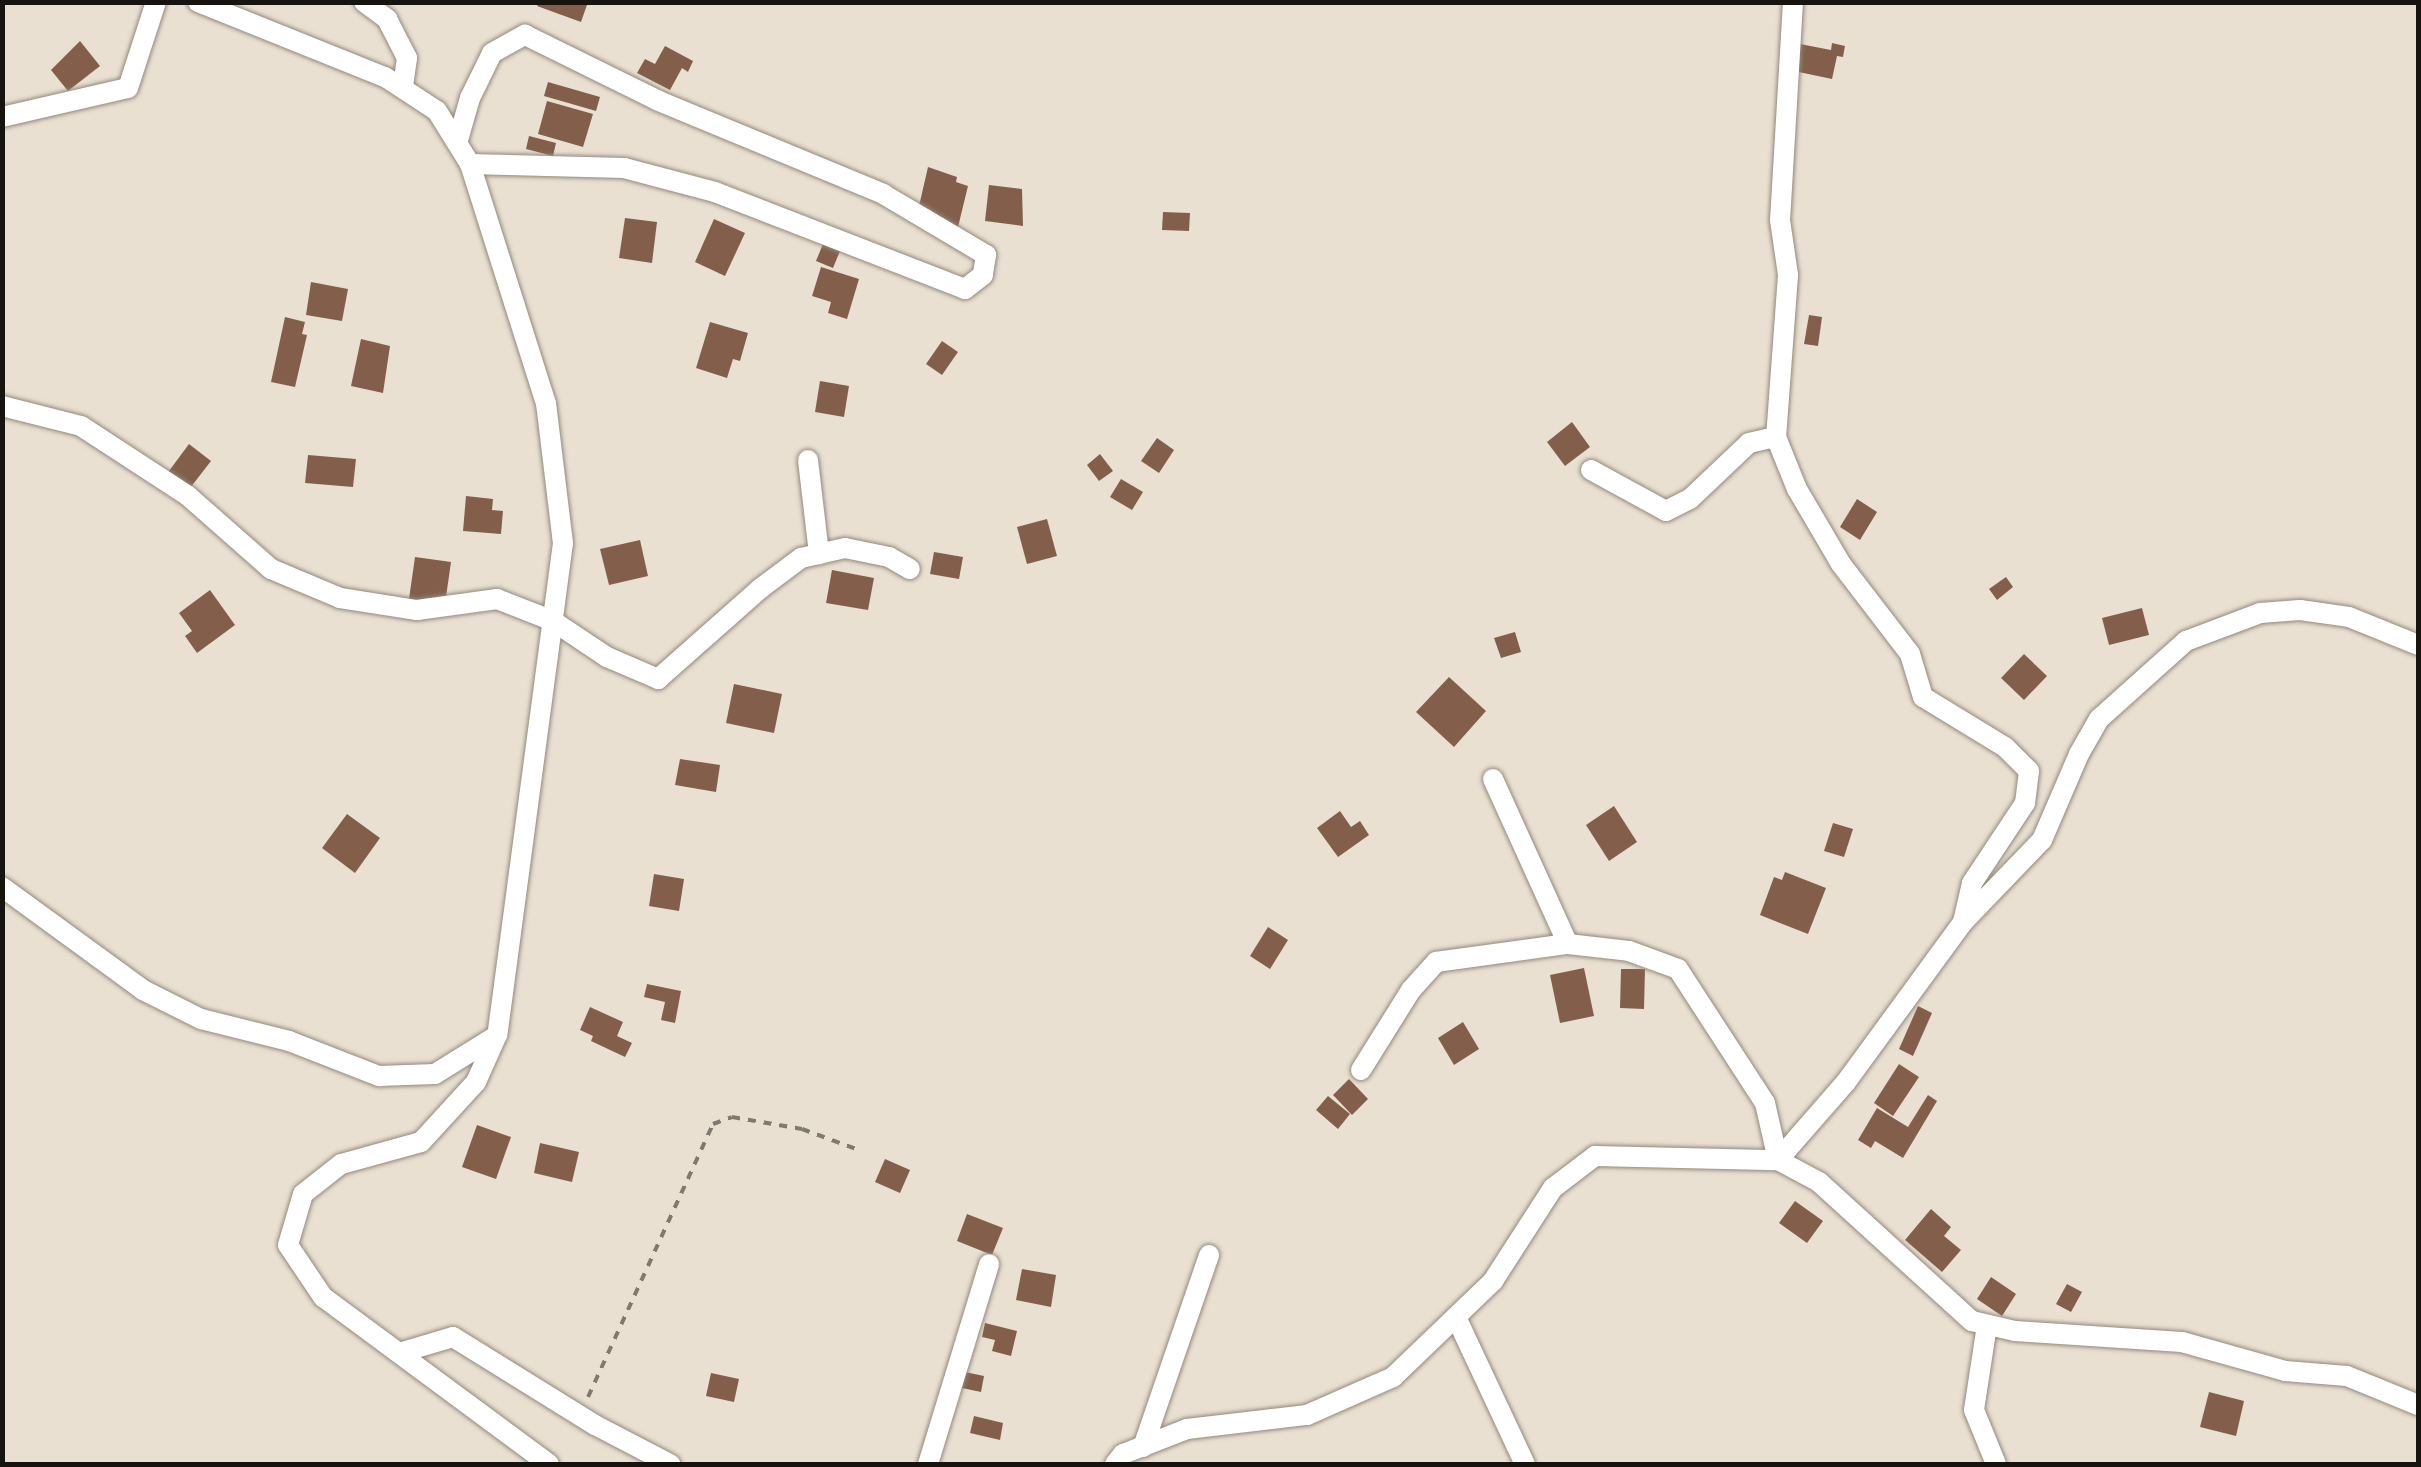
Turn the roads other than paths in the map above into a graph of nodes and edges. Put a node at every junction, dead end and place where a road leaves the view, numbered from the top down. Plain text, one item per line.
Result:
1 (156, 2) edge
2 (364, 2) edge
3 (1792, 2) edge
4 (201, 3) edge
5 (403, 87) junction
6 (2, 117) edge
7 (458, 140) junction
8 (470, 164) junction
9 (2, 406) edge
10 (1776, 436) junction
11 (808, 460) dead end
12 (1590, 470) dead end
13 (819, 554) junction
14 (910, 569) dead end
15 (553, 621) junction
16 (2418, 645) edge
17 (1493, 778) dead end
18 (2, 888) edge
19 (1963, 922) junction
20 (1568, 944) junction
21 (497, 1034) junction
22 (1361, 1070) dead end
23 (1778, 1160) junction
24 (1209, 1255) dead end
25 (989, 1264) dead end
26 (1456, 1317) junction
27 (1986, 1325) junction
28 (399, 1354) junction
29 (2418, 1405) edge
30 (1142, 1447) junction
31 (666, 1463) edge
32 (549, 1464) edge
33 (928, 1464) edge
34 (1115, 1464) edge
35 (1525, 1464) edge
36 (1996, 1464) edge

1 - 6 street
2 - 5 street
3 - 10 street
4 - 5 street
5 - 7 street
7 - 8 street
7 - 8 street
8 - 15 street
9 - 15 street
10 - 12 street
10 - 19 street
11 - 13 street
13 - 14 street
13 - 15 street
15 - 21 street
16 - 19 street
17 - 20 street
18 - 21 street
19 - 23 street
20 - 22 street
20 - 23 street
21 - 28 street
23 - 26 street
23 - 27 street
24 - 30 street
25 - 33 street
26 - 30 street
26 - 35 street
27 - 29 street
27 - 36 street
28 - 31 street
28 - 32 street
30 - 34 street

